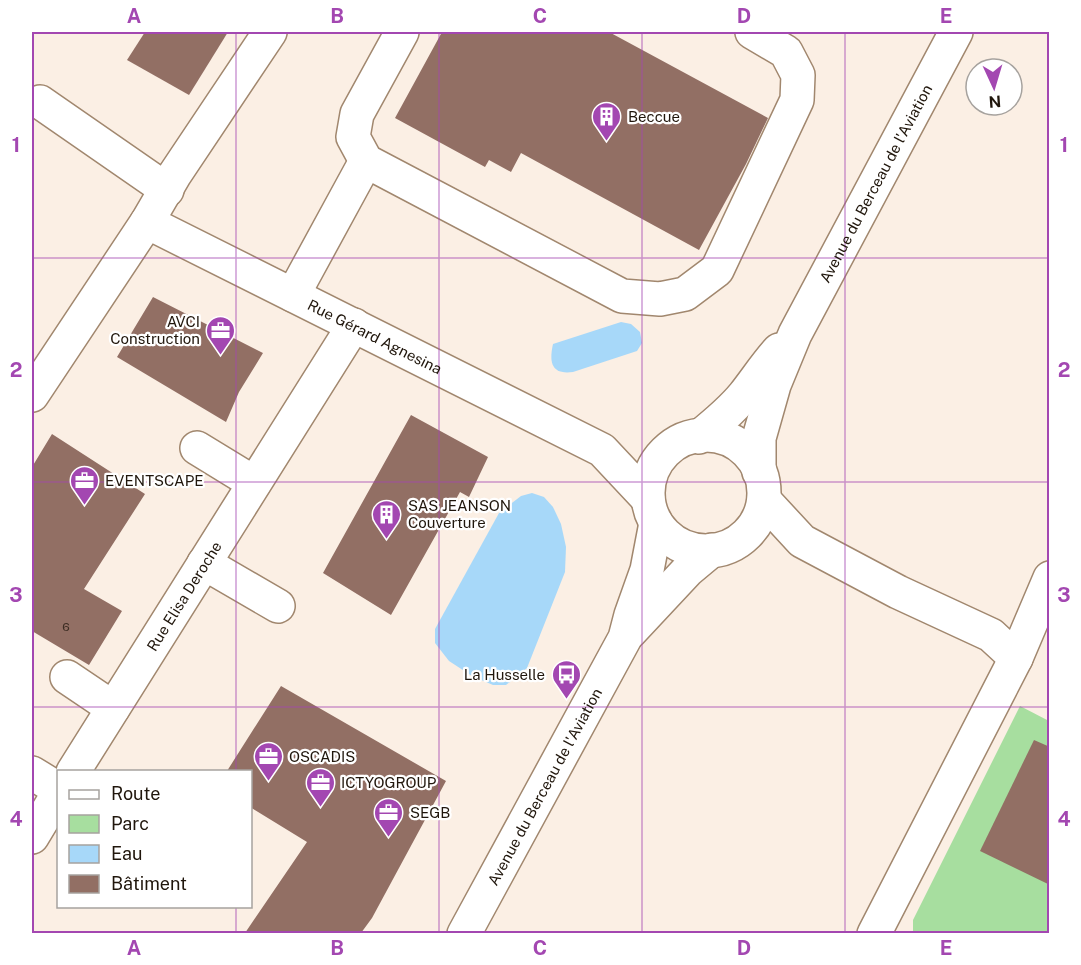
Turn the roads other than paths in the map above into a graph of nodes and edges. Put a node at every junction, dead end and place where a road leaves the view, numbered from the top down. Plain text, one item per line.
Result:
1 (270, 32) edge
2 (402, 32) edge
3 (752, 32) edge
4 (956, 32) edge
5 (40, 102) dead end
6 (366, 161) junction
7 (167, 189) junction
8 (147, 222) junction
9 (293, 295) junction
10 (354, 325) junction
11 (795, 334) junction
12 (32, 395) edge
13 (686, 441) junction
14 (197, 448) dead end
15 (602, 450) junction
16 (254, 483) junction
17 (762, 486) junction
18 (652, 511) junction
19 (802, 541) junction
20 (726, 545) junction
21 (204, 563) junction
22 (1050, 578) edge
23 (278, 606) dead end
24 (625, 638) junction
25 (1016, 658) junction
26 (67, 677) dead end
27 (113, 708) junction
28 (74, 770) edge
29 (32, 773) edge
30 (57, 788) edge
31 (57, 796) edge
32 (32, 837) edge
33 (464, 933) edge
34 (874, 933) edge

1 - 7 street
2 - 6 street
3 - 6 street
4 - 11 street, Avenue du Berceau de l'Aviation
5 - 7 street
6 - 9 street
7 - 8 street
8 - 9 street, Rue Gérard Agnesina
8 - 12 street
9 - 10 street, Rue Gérard Agnesina
10 - 15 street, Rue Gérard Agnesina
10 - 16 street, Rue Elisa Deroche
11 - 13 street, Avenue du Berceau de l'Aviation
11 - 17 street, Avenue du Berceau de l'Aviation
13 - 15 street, Rue Gérard Agnesina
13 - 17 street
13 - 18 street
14 - 16 street
15 - 18 street, Rue Gérard Agnesina
16 - 21 street, Rue Elisa Deroche
17 - 19 street
17 - 20 street
18 - 20 street
18 - 24 street, Avenue du Berceau de l'Aviation
19 - 20 street
19 - 25 street
20 - 24 street, Avenue du Berceau de l'Aviation
21 - 23 street
21 - 27 street, Rue Elisa Deroche
22 - 25 street
24 - 33 street, Avenue du Berceau de l'Aviation
25 - 34 street
26 - 27 street
27 - 28 street, Rue Elisa Deroche
29 - 30 street
31 - 32 street

